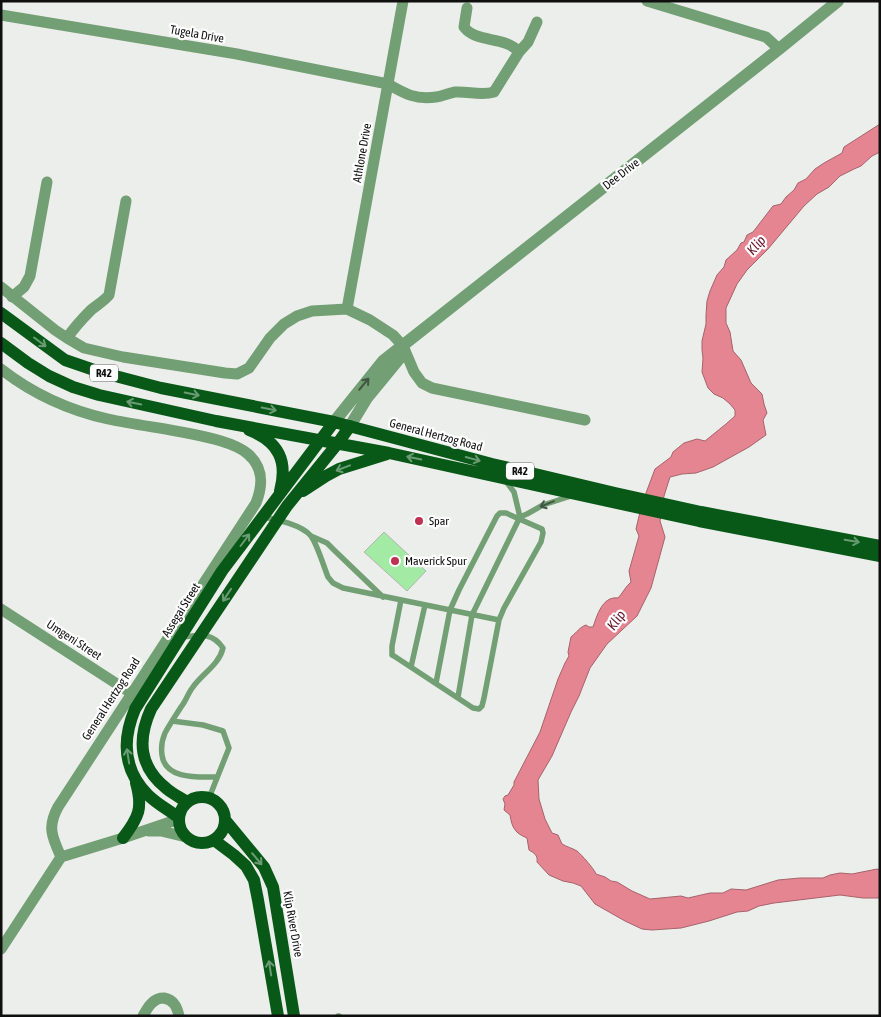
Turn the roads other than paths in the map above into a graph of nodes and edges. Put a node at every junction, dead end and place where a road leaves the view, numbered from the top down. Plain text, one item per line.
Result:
1 (403, 1) edge
2 (646, 1) edge
3 (838, 1) edge
4 (467, 8) dead end
5 (1, 15) edge
6 (537, 22) dead end
7 (779, 49) junction
8 (519, 52) junction
9 (388, 84) junction
10 (47, 182) dead end
11 (126, 200) dead end
12 (1, 287) edge
13 (12, 297) junction
14 (347, 309) junction
15 (1, 313) edge
16 (67, 338) junction
17 (1, 343) edge
18 (403, 346) junction
19 (1, 369) edge
20 (585, 420) dead end
21 (334, 422) junction
22 (229, 423) junction
23 (350, 426) junction
24 (320, 439) junction
25 (338, 443) junction
26 (389, 453) junction
27 (502, 478) junction
28 (575, 494) junction
29 (278, 496) junction
30 (294, 496) junction
31 (614, 498) junction
32 (263, 517) junction
33 (700, 517) junction
34 (520, 518) junction
35 (278, 519) junction
36 (310, 536) junction
37 (880, 546) edge
38 (880, 556) edge
39 (383, 597) junction
40 (401, 600) junction
41 (425, 605) junction
42 (1, 609) edge
43 (450, 610) junction
44 (472, 614) junction
45 (499, 620) junction
46 (201, 634) junction
47 (180, 637) junction
48 (412, 667) junction
49 (436, 683) junction
50 (131, 693) junction
51 (458, 697) junction
52 (172, 721) junction
53 (217, 777) junction
54 (135, 778) junction
55 (209, 798) junction
56 (187, 802) junction
57 (179, 818) junction
58 (226, 821) junction
59 (140, 831) junction
60 (186, 837) junction
61 (123, 838) junction
62 (214, 840) junction
63 (61, 857) junction
64 (1, 949) edge
65 (143, 1016) edge
66 (179, 1016) edge
67 (278, 1016) edge
68 (294, 1016) edge

1 - 9 street, Athlone Drive
2 - 7 street
3 - 7 street, Dee Drive
4 - 8 street
5 - 9 street, Tugela Drive
6 - 8 street, Tugela Drive
7 - 18 street, Dee Drive
8 - 9 street, Tugela Drive
9 - 14 street, Athlone Drive
10 - 13 street
11 - 16 street
12 - 13 street
13 - 16 street
14 - 16 street
14 - 18 street
15 -> 21 main road, General Hertzog Road / R42
22 -> 17 main road, General Hertzog Road / R42
18 - 20 street
21 -> 18 street, Dee Drive
18 - 23 street, Dee Drive
19 - 50 street, General Hertzog Road
21 - 23 main road, General Hertzog Road / R42
21 - 24 main road, Assegai Street
22 - 24 main road, General Hertzog Road / R42
22 - 29 main road
23 - 25 main road
23 -> 31 main road, General Hertzog Road / R42
24 - 25 main road, General Hertzog Road / R42
24 - 29 main road, Assegai Street
25 - 26 main road, General Hertzog Road / R42
25 - 30 main road
27 -> 26 main road, General Hertzog Road / R42
26 -> 30 main road
27 - 28 main road, General Hertzog Road / R42
27 - 34 lane
28 - 31 main road, General Hertzog Road / R42
28 -> 34 lane
29 - 32 main road, Assegai Street
30 - 35 main road
31 - 33 main road, General Hertzog Road / R42
32 - 35 lane
47 -> 32 main road, Assegai Street
33 -> 37 main road, General Hertzog Road / R42
33 - 38 main road, General Hertzog Road / R42
34 - 43 lane
34 - 44 lane
34 - 45 lane
35 - 36 lane
35 -> 46 main road
36 - 39 lane
36 - 39 lane
39 - 40 lane
40 - 41 lane
40 - 48 lane
41 - 43 lane
41 - 48 lane
42 - 50 street, Umgeni Street
43 - 44 lane
43 - 49 lane
44 - 45 lane
44 - 51 lane
45 - 51 lane
46 - 47 lane
46 - 52 lane
46 - 56 main road
54 -> 47 main road, Assegai Street
48 - 49 lane
49 - 51 lane
50 - 63 street, General Hertzog Road
52 - 53 lane
52 - 53 lane
53 - 55 lane
54 - 57 main road, Assegai Street
54 - 61 main road
55 - 56 main road
55 - 58 main road, Klip River Drive
56 - 57 main road
57 - 59 street
57 - 60 main road
58 - 62 main road
58 -> 68 main road, Klip River Drive
59 - 60 street
59 - 61 street
60 - 62 main road
61 - 63 street
67 -> 62 main road
63 - 64 street
65 - 66 street

